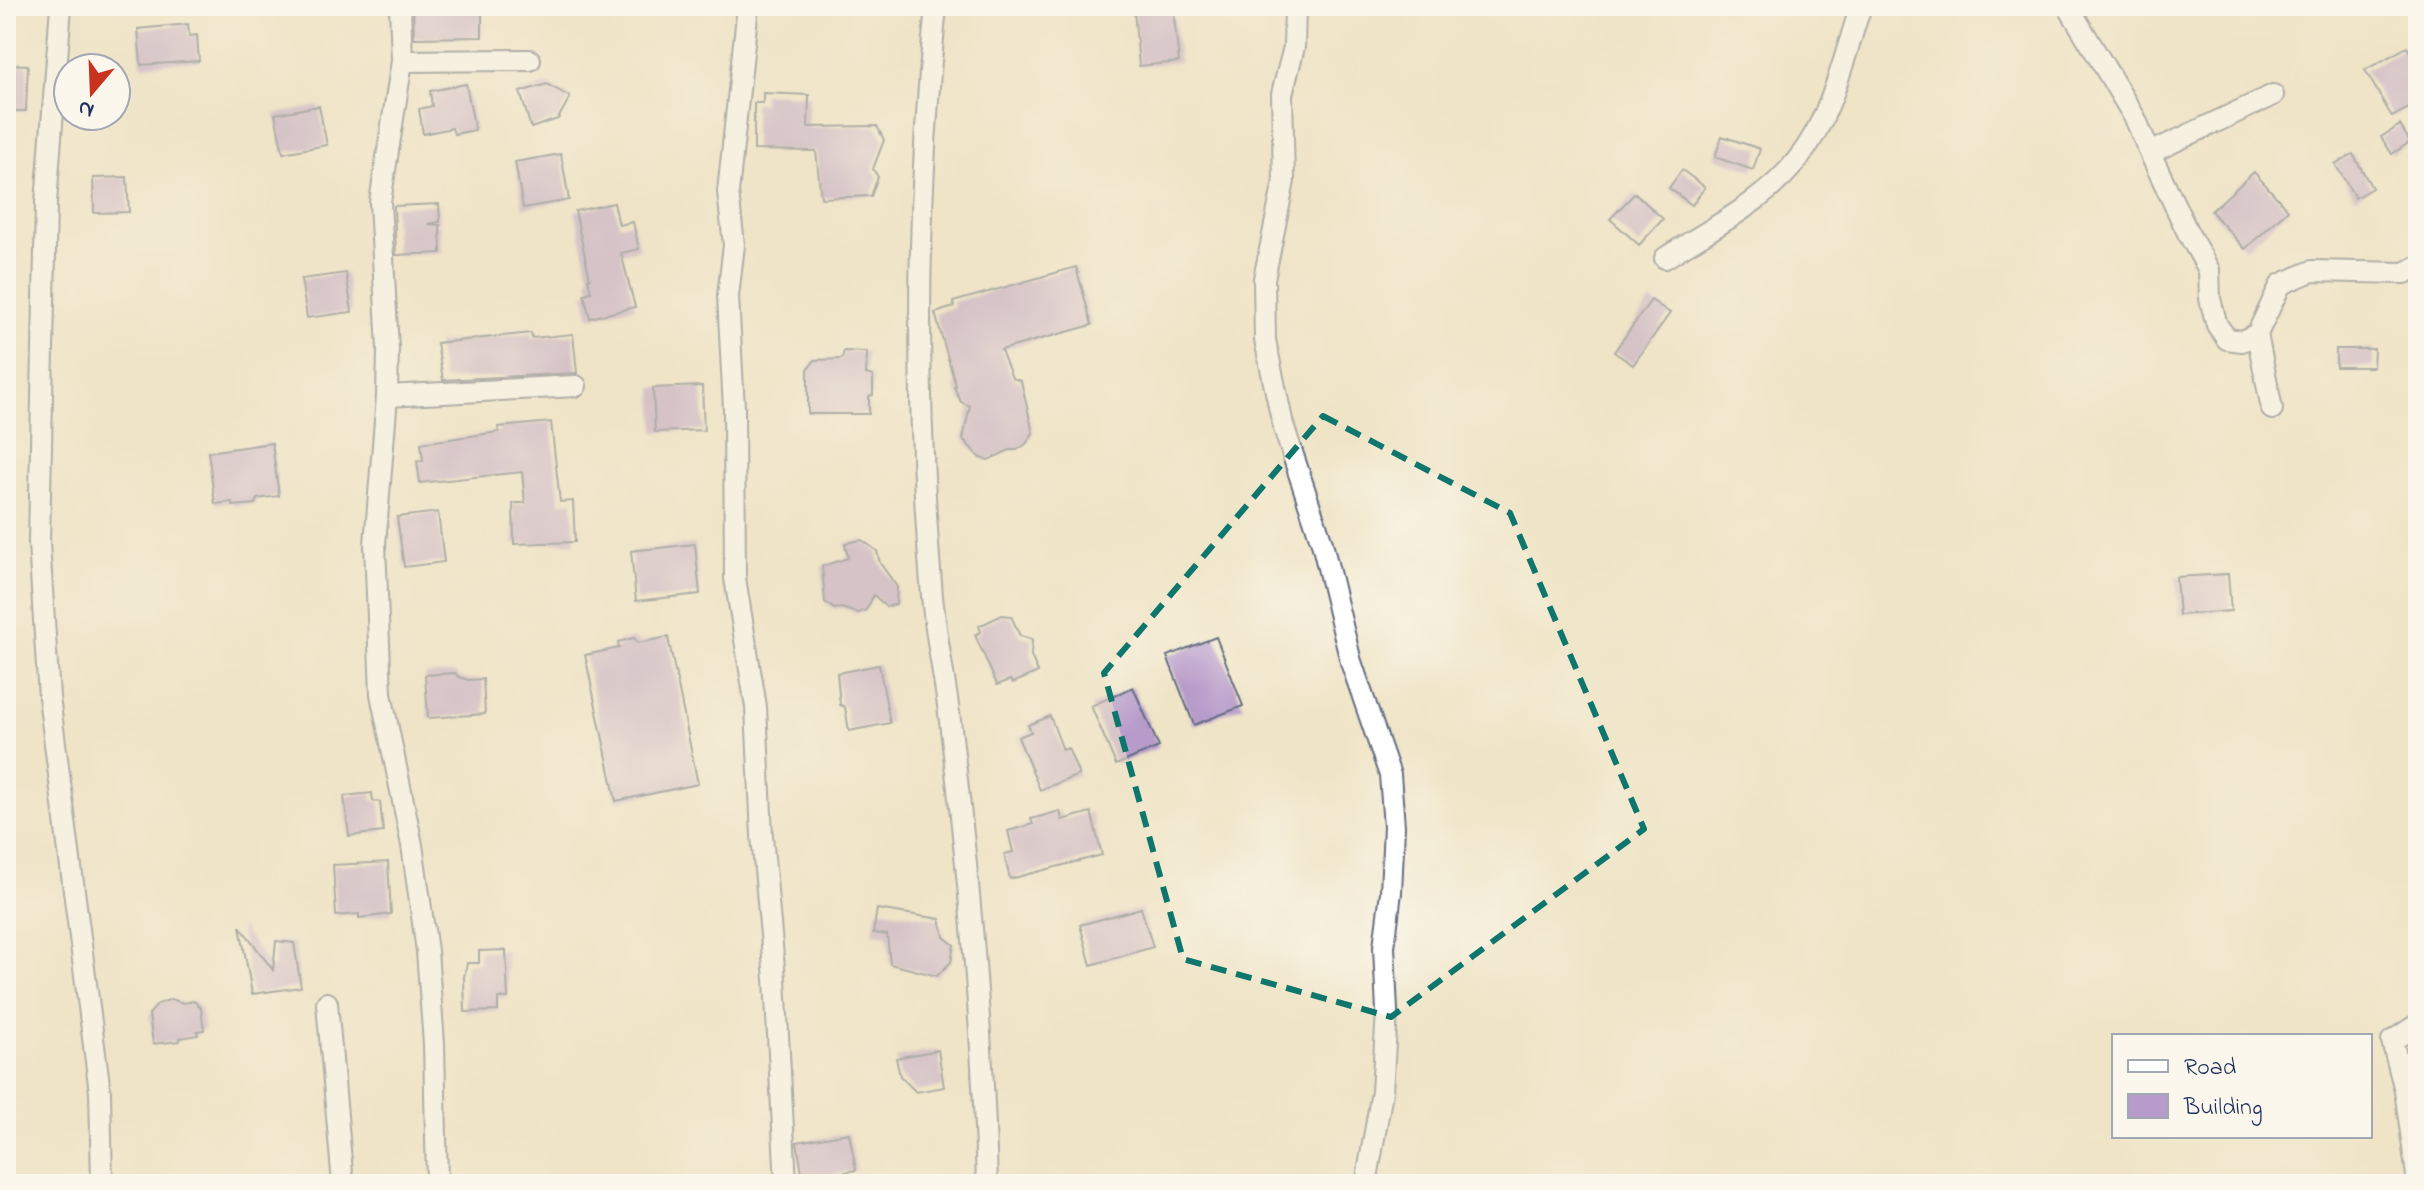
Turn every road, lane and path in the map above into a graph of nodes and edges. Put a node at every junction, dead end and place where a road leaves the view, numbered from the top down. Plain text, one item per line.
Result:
1 (61, 6) edge
2 (400, 6) edge
3 (748, 6) edge
4 (936, 6) edge
5 (1295, 6) edge
6 (1861, 6) edge
7 (2068, 6) edge
8 (530, 60) dead end
9 (402, 61) junction
10 (2273, 95) dead end
11 (2150, 153) junction
12 (1665, 258) dead end
13 (2418, 266) edge
14 (2257, 334) junction
15 (576, 386) dead end
16 (387, 396) junction
17 (2272, 409) dead end
18 (327, 1003) dead end
19 (2418, 1024) edge
20 (2418, 1183) edge
21 (102, 1184) edge
22 (343, 1184) edge
23 (437, 1184) edge
24 (786, 1184) edge
25 (987, 1184) edge
26 (1366, 1184) edge

1 - 21 street
2 - 9 street
3 - 24 street
4 - 25 street
5 - 26 street
6 - 12 street
7 - 11 street
8 - 9 street
9 - 16 street
10 - 11 street
11 - 14 street
13 - 14 street
14 - 17 street
15 - 16 street
16 - 23 street
18 - 22 street
19 - 20 street

